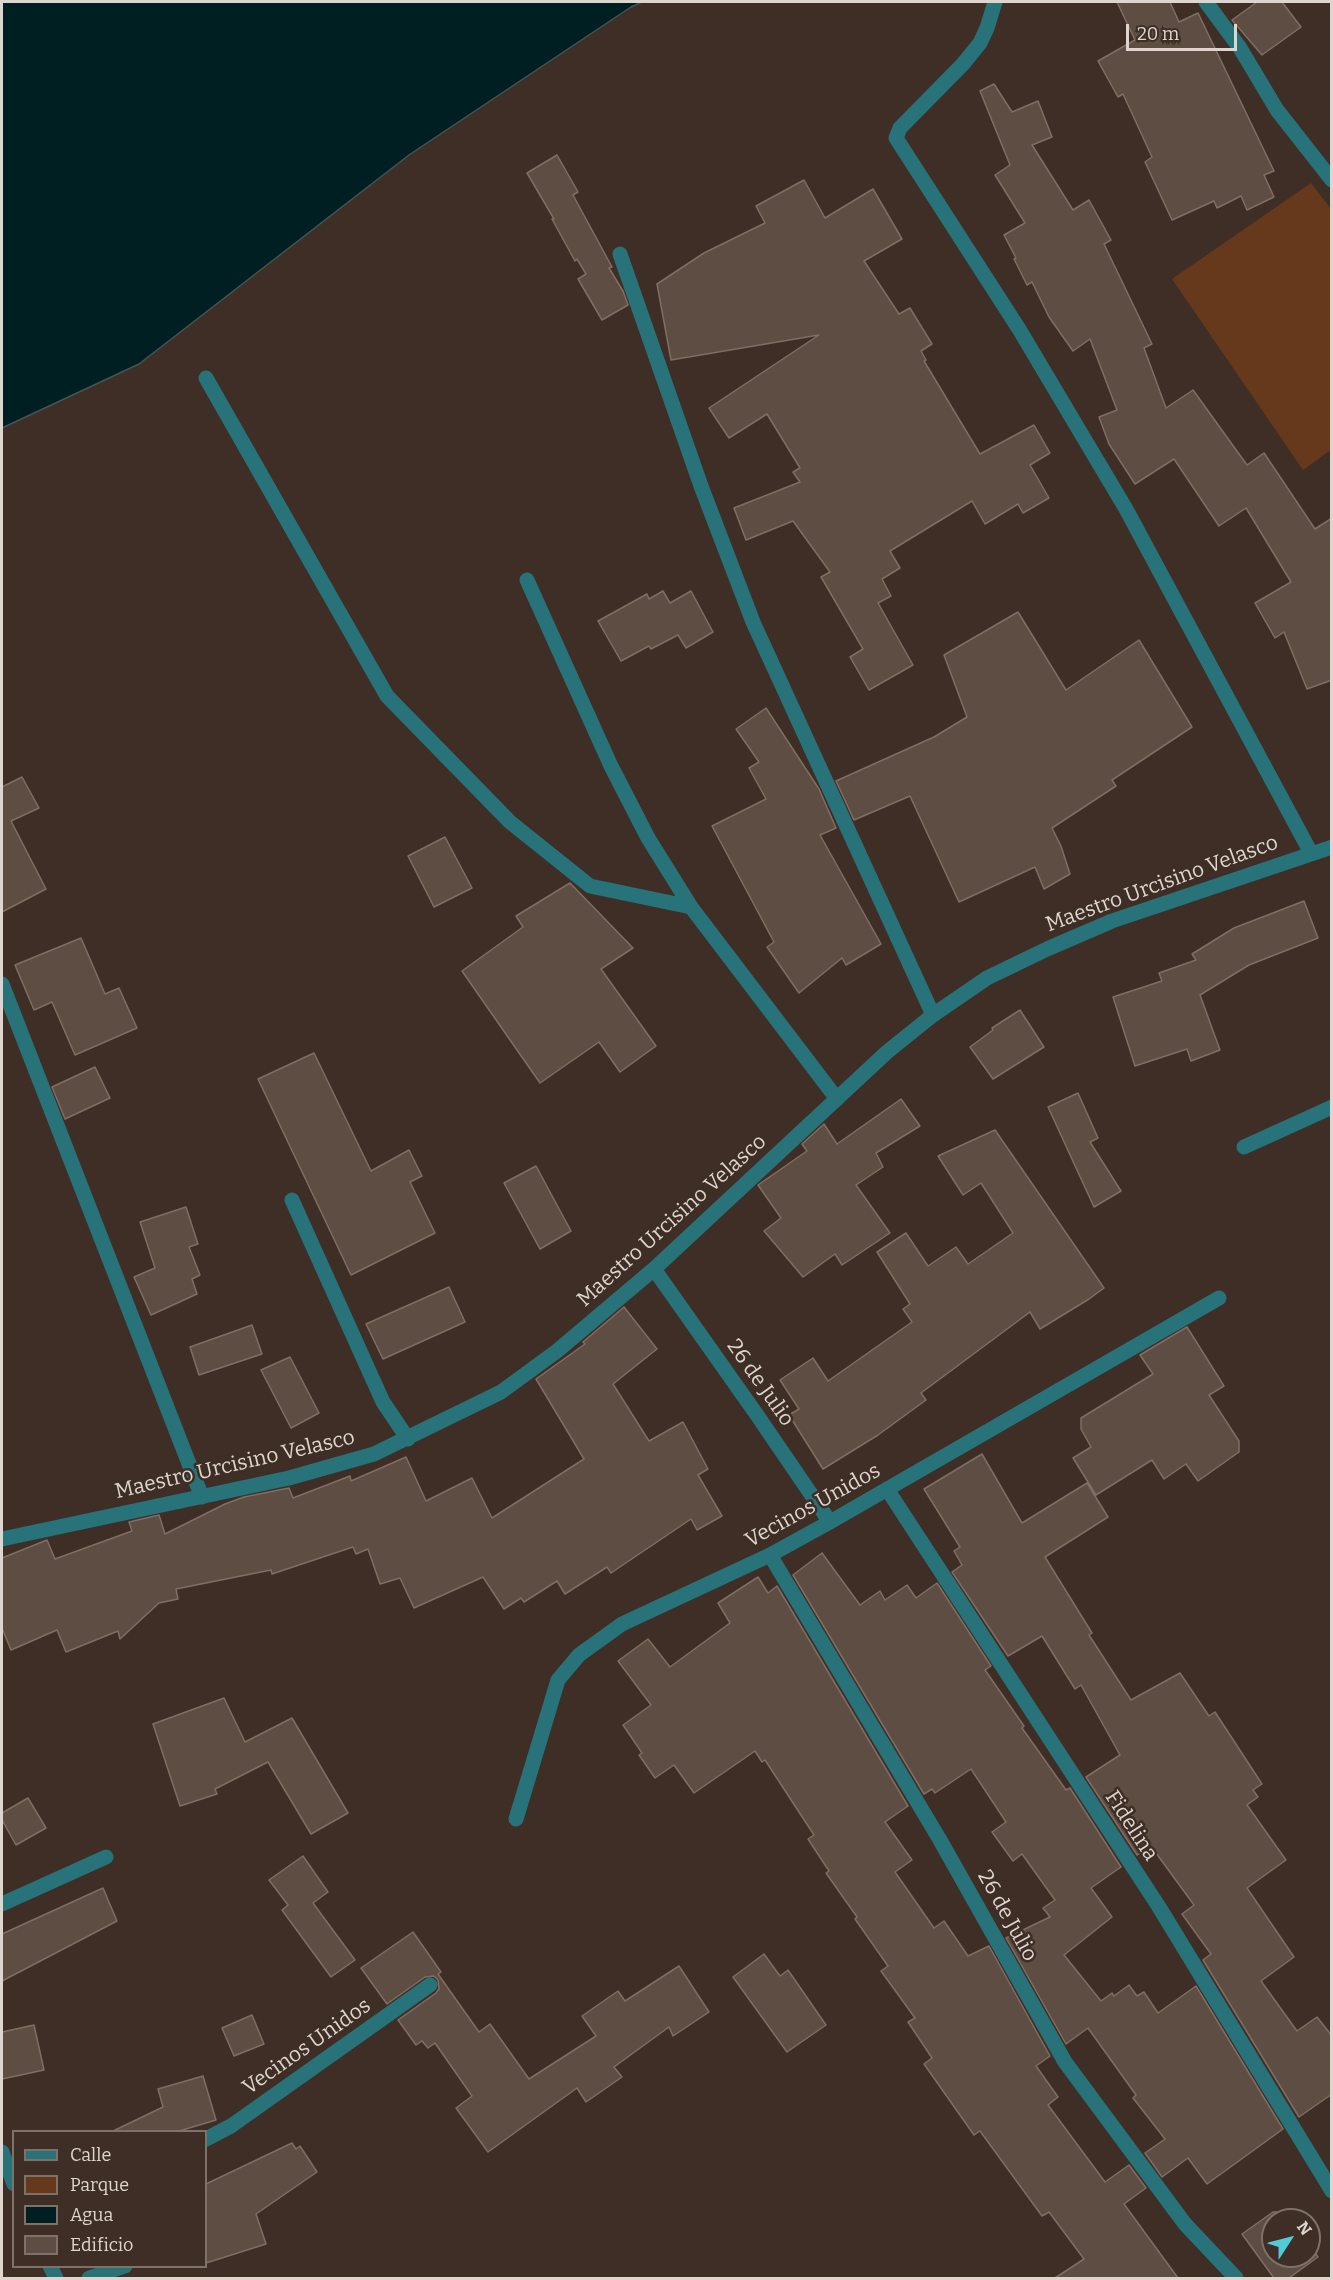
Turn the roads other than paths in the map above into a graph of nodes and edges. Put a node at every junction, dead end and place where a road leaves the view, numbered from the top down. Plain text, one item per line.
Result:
1 (995, 2) edge
2 (1206, 2) edge
3 (1332, 180) edge
4 (620, 254) dead end
5 (206, 378) dead end
6 (527, 580) dead end
7 (1332, 847) edge
8 (1311, 853) junction
9 (691, 907) junction
10 (2, 984) edge
11 (933, 1015) junction
12 (837, 1100) junction
13 (1332, 1107) edge
14 (1244, 1147) dead end
15 (292, 1200) dead end
16 (654, 1269) junction
17 (1219, 1298) dead end
18 (408, 1439) junction
19 (887, 1489) junction
20 (202, 1497) junction
21 (830, 1522) junction
22 (2, 1539) edge
23 (770, 1555) junction
24 (516, 1819) dead end
25 (106, 1857) dead end
26 (2, 1904) edge
27 (430, 1986) dead end
28 (207, 2138) edge
29 (2, 2152) edge
30 (12, 2179) edge
31 (1332, 2192) edge
32 (119, 2268) edge
33 (89, 2278) edge
34 (1236, 2278) edge

1 - 8 street
2 - 3 street
4 - 11 street
5 - 9 street
6 - 9 street
7 - 8 street, Maestro Urcisino Velasco
8 - 11 street, Maestro Urcisino Velasco
9 - 12 street
10 - 20 street
11 - 12 street, Maestro Urcisino Velasco
12 - 16 street, Maestro Urcisino Velasco
13 - 14 street
15 - 18 street
16 - 18 street, Maestro Urcisino Velasco
16 - 21 street, 26 de Julio
17 - 19 street, Vecinos Unidos
18 - 20 street, Maestro Urcisino Velasco
19 - 21 street, Vecinos Unidos
19 - 31 street, Fidelina
20 - 22 street, Maestro Urcisino Velasco
21 - 23 street, Vecinos Unidos
23 - 24 street, Vecinos Unidos
23 - 34 street, 26 de Julio
25 - 26 street
27 - 28 street, Vecinos Unidos
29 - 30 street
32 - 33 street

